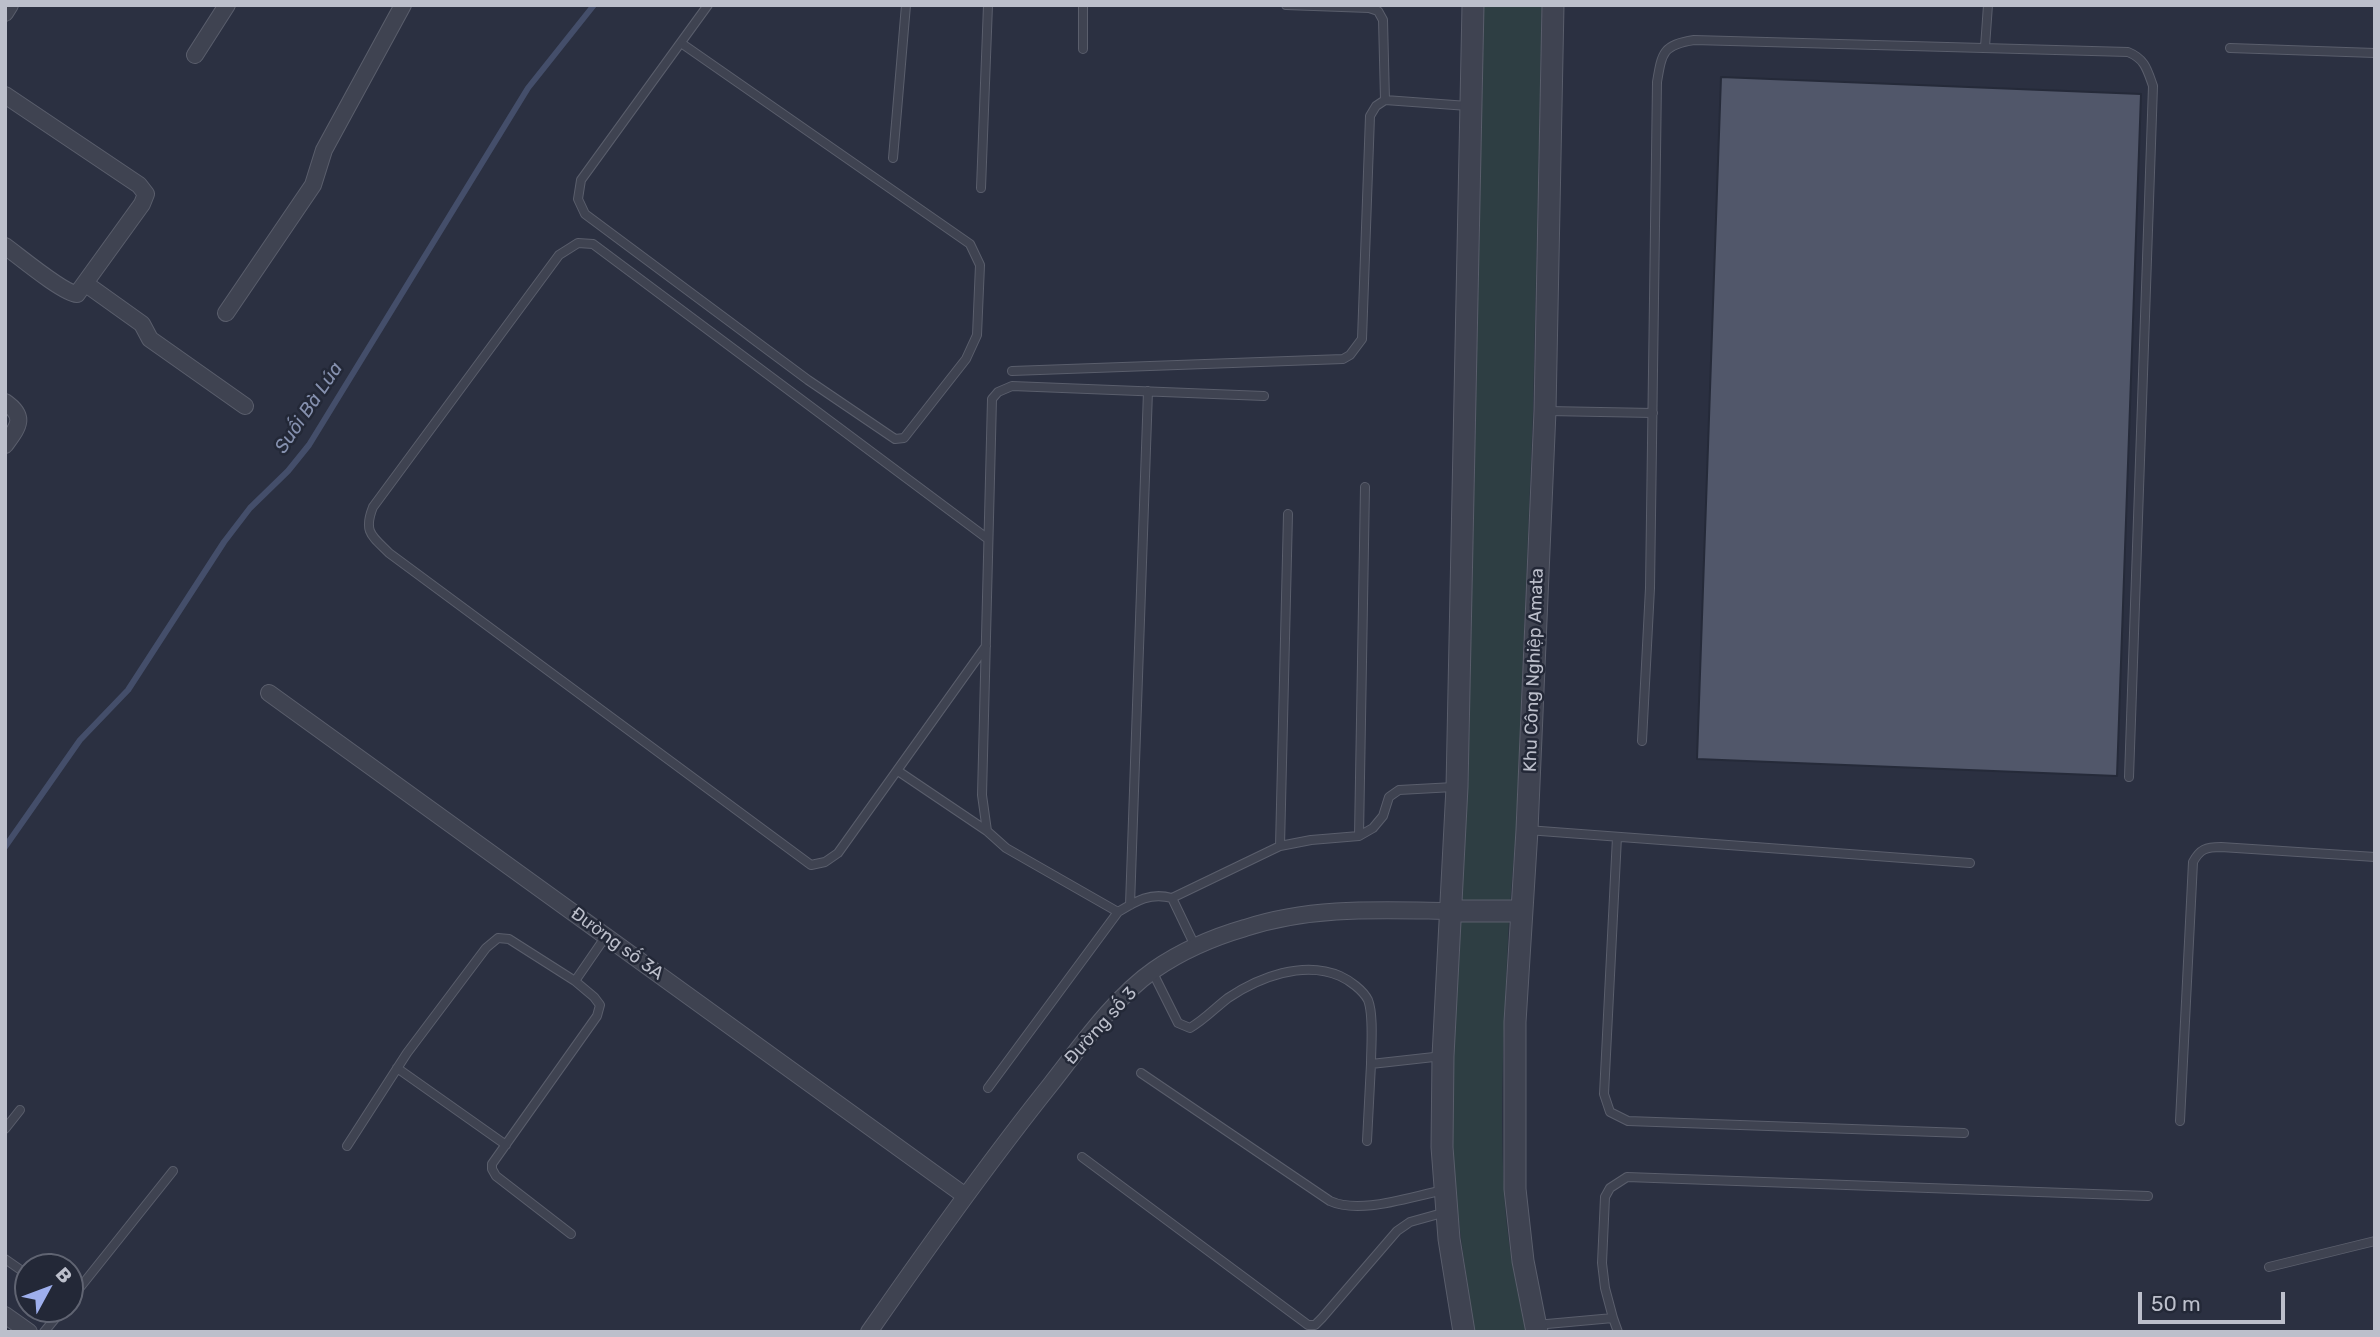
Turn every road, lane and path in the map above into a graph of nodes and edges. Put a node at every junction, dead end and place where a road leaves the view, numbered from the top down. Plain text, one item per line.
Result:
1 (10, 5) edge
2 (227, 5) edge
3 (403, 5) edge
4 (708, 5) edge
5 (906, 5) edge
6 (988, 5) edge
7 (1083, 5) edge
8 (1286, 5) edge
9 (1473, 5) edge
10 (1553, 5) edge
11 (1988, 5) edge
12 (5, 13) edge
13 (681, 43) junction
14 (1985, 47) junction
15 (2230, 48) dead end
16 (1083, 49) dead end
17 (2375, 53) edge
18 (195, 55) dead end
19 (5, 95) edge
20 (1385, 100) junction
21 (1471, 106) junction
22 (892, 158) dead end
23 (981, 188) dead end
24 (5, 246) edge
25 (86, 284) junction
26 (226, 313) dead end
27 (1012, 371) dead end
28 (1148, 391) junction
29 (1264, 396) dead end
30 (5, 402) edge
31 (245, 406) dead end
32 (1545, 411) junction
33 (1653, 413) junction
34 (5, 445) edge
35 (1365, 487) dead end
36 (1288, 514) dead end
37 (988, 539) junction
38 (986, 646) junction
39 (269, 693) dead end
40 (1642, 741) dead end
41 (898, 771) junction
42 (2129, 777) dead end
43 (1457, 787) junction
44 (1527, 830) junction
45 (987, 831) junction
46 (1359, 836) junction
47 (1617, 836) junction
48 (1280, 846) junction
49 (2375, 857) edge
50 (1970, 863) dead end
51 (1172, 898) junction
52 (1130, 905) junction
53 (1450, 911) junction
54 (1520, 911) junction
55 (1118, 912) junction
56 (606, 936) junction
57 (1196, 948) junction
58 (1152, 971) junction
59 (575, 981) junction
60 (1443, 1056) junction
61 (1371, 1064) junction
62 (397, 1068) junction
63 (1141, 1073) dead end
64 (988, 1088) dead end
65 (20, 1110) dead end
66 (2180, 1121) dead end
67 (5, 1129) edge
68 (1964, 1133) dead end
69 (1367, 1141) dead end
70 (506, 1145) junction
71 (347, 1146) dead end
72 (1082, 1157) dead end
73 (173, 1171) dead end
74 (1445, 1190) junction
75 (964, 1195) junction
76 (2148, 1196) dead end
77 (1446, 1212) junction
78 (571, 1234) dead end
79 (2375, 1241) edge
80 (2269, 1267) dead end
81 (84, 1282) edge
82 (5, 1315) edge
83 (1613, 1318) junction
84 (1536, 1328) edge
85 (29, 1332) edge
86 (869, 1332) edge
87 (1464, 1332) edge
88 (1618, 1332) edge

1 - 12 street
2 - 18 street
3 - 26 street
4 - 13 lane
5 - 22 lane
6 - 23 lane
7 - 16 lane
8 - 20 lane
9 - 21 street
10 - 32 street, Khu Công Nghiệp Amata
11 - 14 lane
13 - 13 lane
14 - 33 lane
14 - 42 lane
15 - 17 lane
19 - 25 street
20 - 21 lane
20 - 27 lane
21 - 43 street
24 - 25 street
25 - 31 street
28 - 29 lane
28 - 37 lane
28 - 52 lane
30 - 34 street
32 - 33 lane
32 - 44 street, Khu Công Nghiệp Amata
33 - 40 lane
35 - 46 lane
36 - 48 lane
37 - 38 lane
37 - 41 lane
38 - 41 lane
38 - 45 lane
39 - 56 street, Đường số 3A
41 - 45 lane
43 - 46 lane
43 - 53 street
44 - 47 lane
44 - 54 street, Khu Công Nghiệp Amata
45 - 55 lane
46 - 48 lane
47 - 50 lane
47 - 68 lane
48 - 51 lane
49 - 66 lane
51 - 52 lane
51 - 57 lane
52 - 55 lane
53 - 54 street
53 - 57 street, Đường số 3
53 - 60 street
54 - 84 street, Khu Công Nghiệp Amata
55 - 64 lane
56 - 59 lane
56 - 75 street, Đường số 3A
57 - 58 street, Đường số 3
58 - 61 lane
58 - 75 street, Đường số 3
59 - 62 lane
59 - 70 lane
60 - 61 lane
60 - 74 street
61 - 69 lane
62 - 70 lane
62 - 71 lane
63 - 74 lane
65 - 67 lane
70 - 78 lane
72 - 77 lane
73 - 81 lane
74 - 77 street
75 - 86 street, Đường số 3
76 - 83 lane
77 - 87 street
79 - 80 lane
82 - 85 street
83 - 84 lane
83 - 88 lane

